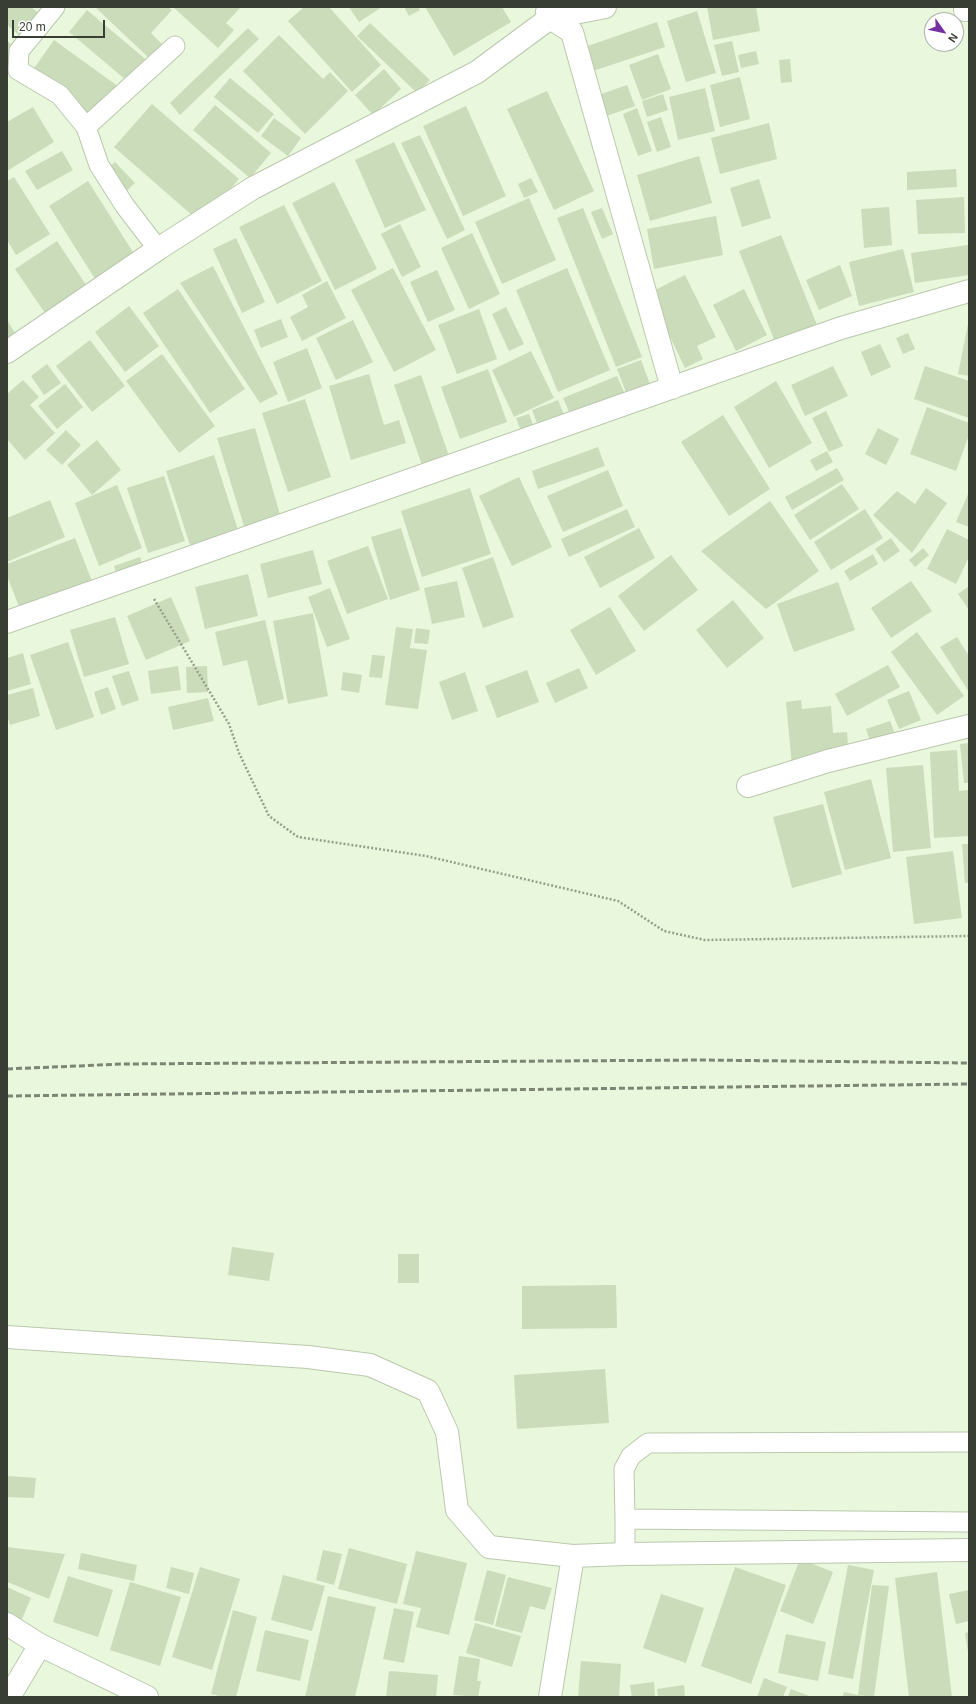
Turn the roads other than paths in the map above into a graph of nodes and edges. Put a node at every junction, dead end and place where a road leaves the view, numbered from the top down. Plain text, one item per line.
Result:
1 (55, 7) edge
2 (605, 7) edge
3 (547, 13) edge
4 (175, 46) dead end
5 (86, 127) junction
6 (158, 249) junction
7 (969, 291) edge
8 (7, 352) edge
9 (672, 388) junction
10 (7, 622) edge
11 (969, 726) edge
12 (748, 786) dead end
13 (7, 1337) edge
14 (969, 1442) edge
15 (625, 1519) junction
16 (969, 1522) edge
17 (969, 1550) edge
18 (625, 1554) junction
19 (573, 1556) junction
20 (7, 1624) edge
21 (40, 1645) junction
22 (9, 1697) edge
23 (147, 1697) edge
24 (550, 1697) edge

1 - 5 lane
2 - 3 street
3 - 6 street
3 - 9 street
4 - 5 lane
5 - 6 lane
6 - 8 street
7 - 9 street
9 - 10 street
11 - 12 street
13 - 19 street
14 - 15 lane
15 - 16 lane
15 - 18 lane
17 - 18 street
18 - 19 street
19 - 24 street
20 - 21 street
21 - 22 street
21 - 23 street

